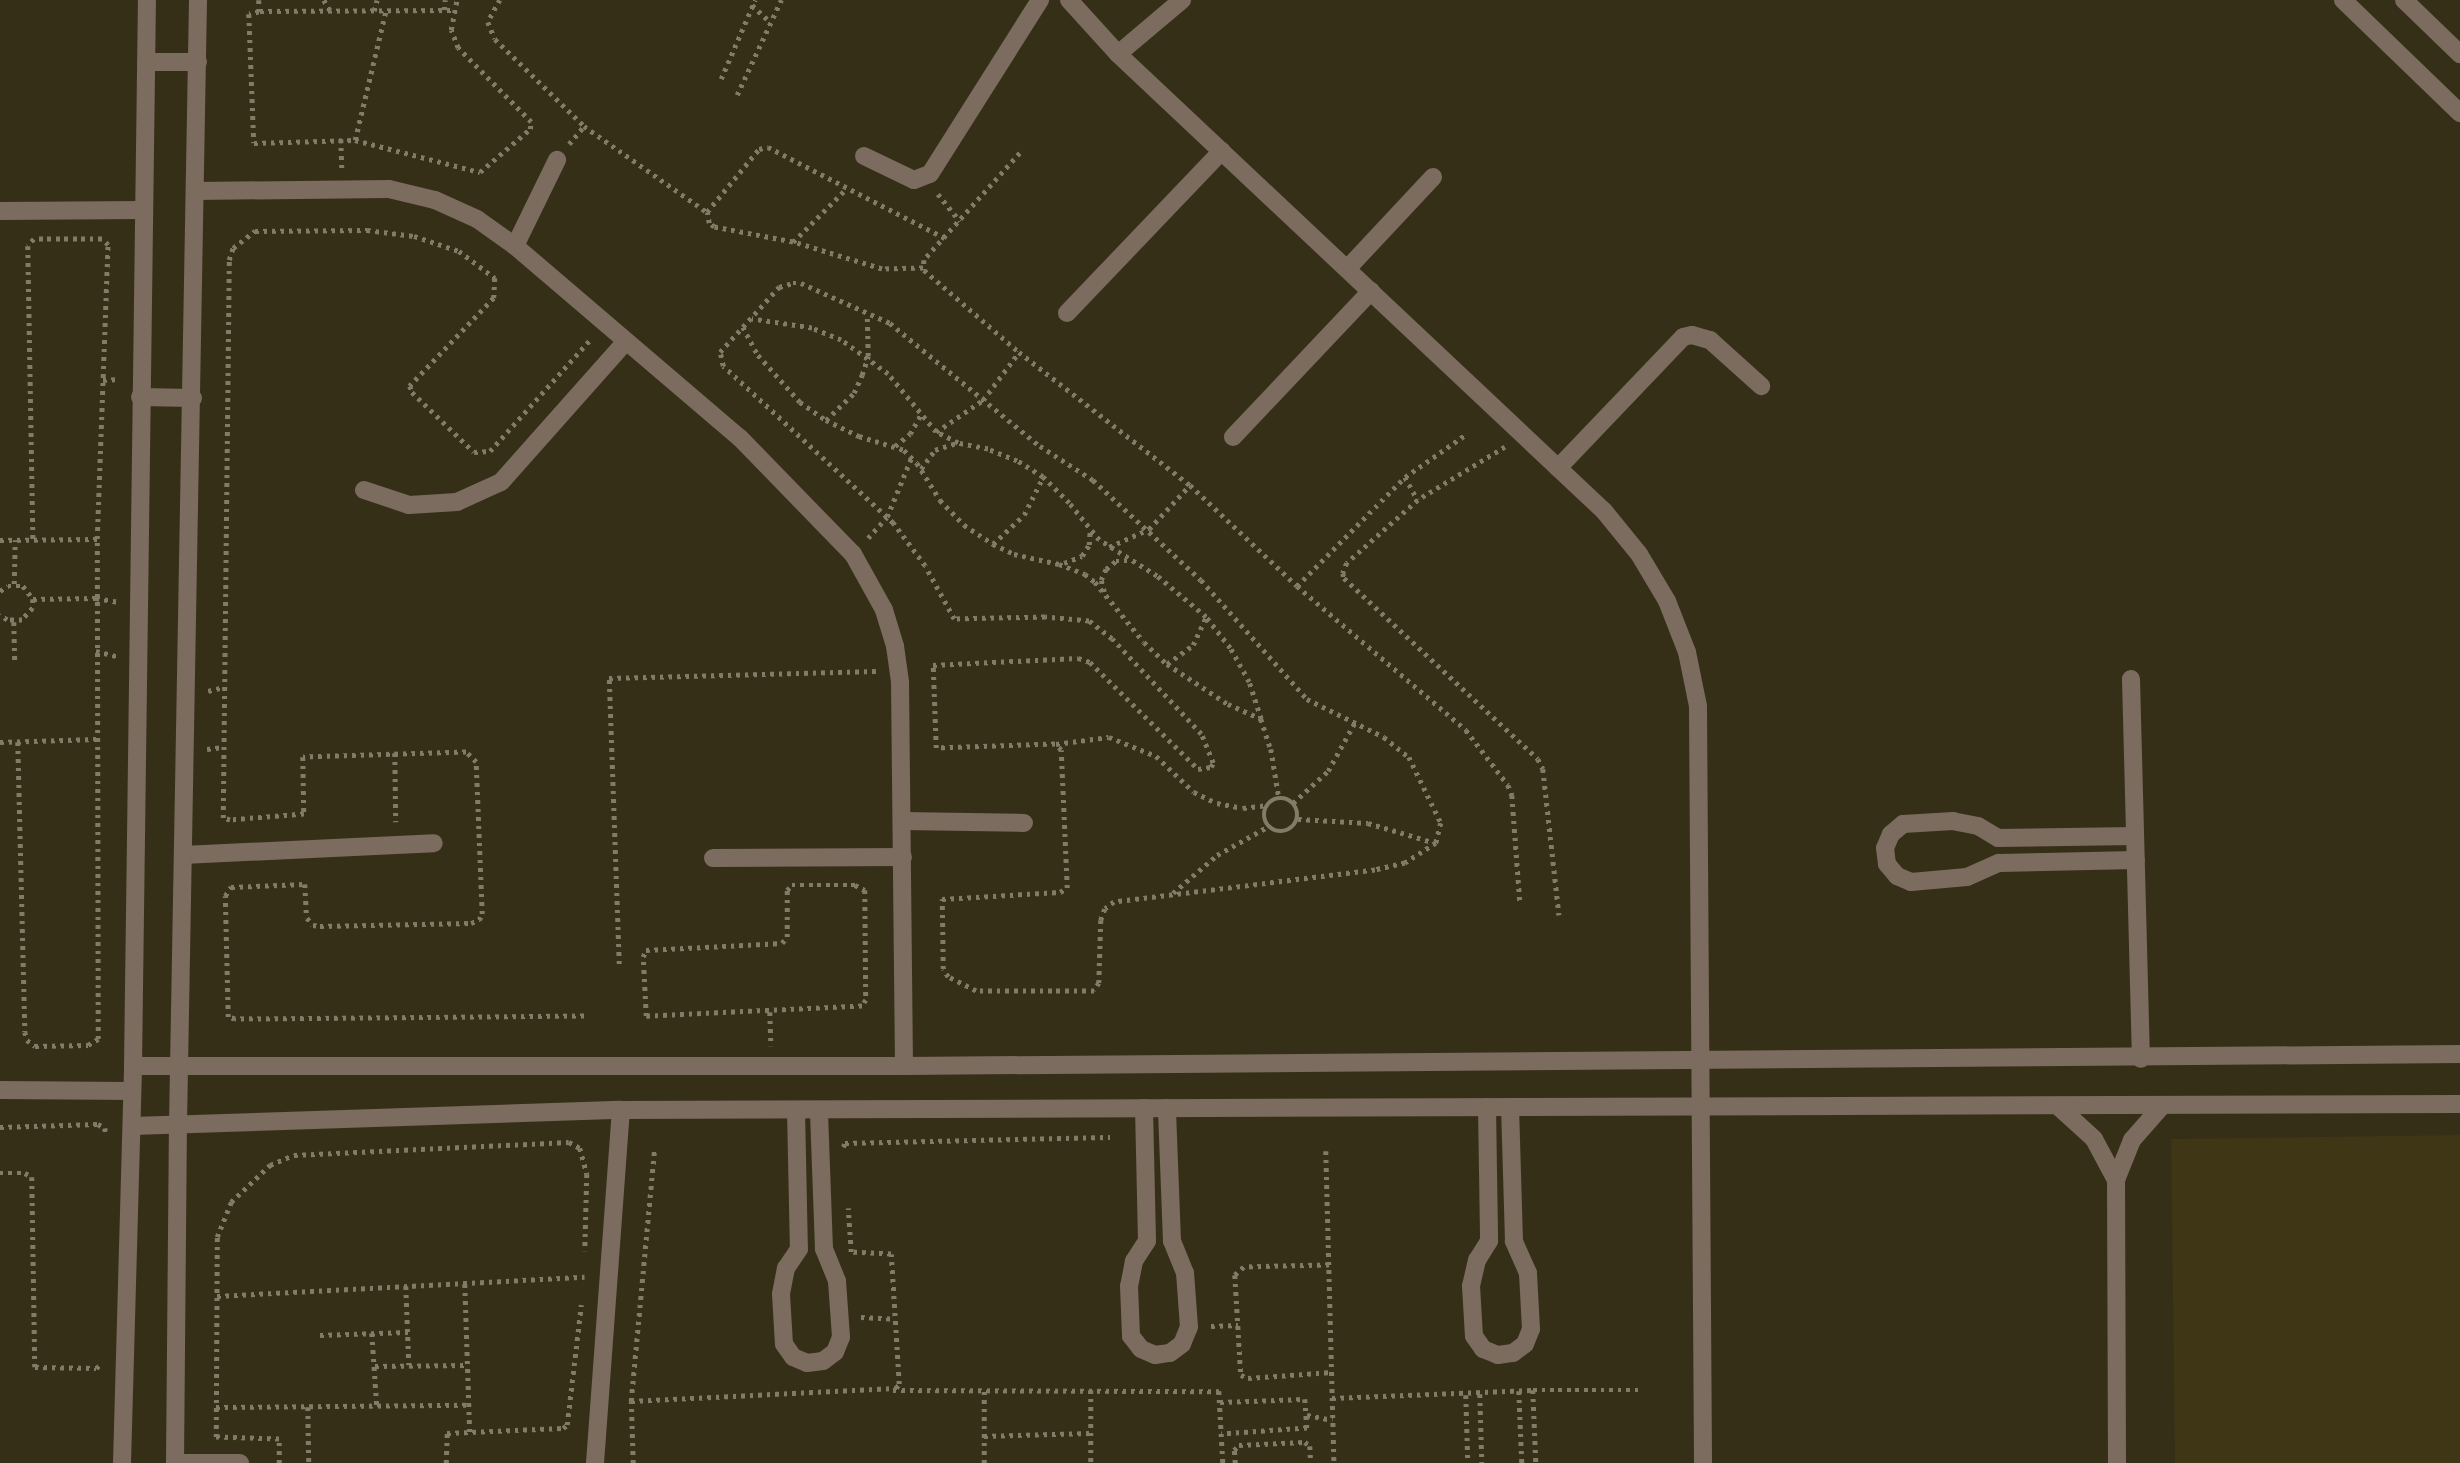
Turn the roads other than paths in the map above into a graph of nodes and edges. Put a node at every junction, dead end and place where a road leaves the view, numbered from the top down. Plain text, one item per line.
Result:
1 (147, 0) edge
2 (198, 0) edge
3 (1040, 0) edge
4 (1069, 0) edge
5 (1182, 0) edge
6 (2343, 0) edge
7 (2404, 0) edge
8 (1118, 54) junction
9 (2460, 54) edge
10 (146, 62) junction
11 (198, 62) junction
12 (2460, 113) edge
13 (1223, 150) junction
14 (864, 156) dead end
15 (557, 160) dead end
16 (1433, 177) dead end
17 (196, 191) junction
18 (143, 210) junction
19 (0, 211) edge
20 (515, 246) junction
21 (1348, 269) junction
22 (1371, 291) junction
23 (1066, 313) dead end
24 (626, 341) junction
25 (1761, 386) dead end
26 (141, 397) junction
27 (193, 398) junction
28 (1233, 437) dead end
29 (1558, 468) junction
30 (364, 490) dead end
31 (2131, 679) dead end
32 (903, 821) junction
33 (1024, 823) dead end
34 (2135, 836) junction
35 (434, 843) dead end
36 (183, 855) junction
37 (903, 857) junction
38 (713, 858) dead end
39 (2136, 860) junction
40 (2460, 1054) edge
41 (1701, 1059) junction
42 (2141, 1059) junction
43 (133, 1066) junction
44 (179, 1066) junction
45 (904, 1066) junction
46 (0, 1090) edge
47 (132, 1091) junction
48 (2460, 1104) edge
49 (1702, 1106) junction
50 (1486, 1107) junction
51 (1510, 1107) junction
52 (2059, 1107) junction
53 (2161, 1107) junction
54 (1144, 1108) junction
55 (1167, 1108) junction
56 (621, 1110) junction
57 (796, 1110) junction
58 (819, 1110) junction
59 (178, 1124) junction
60 (132, 1126) junction
61 (2116, 1180) junction
62 (122, 1463) edge
63 (175, 1463) edge
64 (240, 1463) edge
65 (595, 1463) edge
66 (1703, 1463) edge
67 (2118, 1463) edge

1 - 10 street
2 - 11 street
3 - 14 street
4 - 8 street
5 - 8 street
6 - 12 street
7 - 9 street
8 - 13 street
10 - 11 street
10 - 18 street
11 - 17 street
13 - 21 street
13 - 23 street
15 - 20 street
16 - 21 street
17 - 20 street
17 - 27 street
18 - 19 street
18 - 26 street
20 - 24 street
21 - 22 street
22 - 28 street
22 - 29 street
24 - 30 street
24 - 32 street
25 - 29 street
26 - 27 street
26 - 43 street
27 - 36 street
29 - 41 street
31 - 34 street
32 - 33 street
32 - 37 street
34 - 39 street
34 - 39 street
35 - 36 street
36 - 44 street
37 - 38 street
37 - 45 street
39 - 42 street
40 - 42 street
41 - 42 street
41 - 45 street
41 - 49 street
43 - 44 street
43 - 47 street
44 - 45 street
44 - 59 street
46 - 47 street
47 - 60 street
48 - 53 street
49 - 51 street
49 - 52 street
49 - 66 street
50 - 51 street
50 - 51 street
50 - 55 street
52 - 53 street
52 - 61 street
53 - 61 street
54 - 55 street
54 - 55 street
54 - 58 street
56 - 57 street
56 - 59 street
56 - 65 street
57 - 58 street
57 - 58 street
59 - 60 street
59 - 63 street
60 - 62 street
61 - 67 street
63 - 64 street

